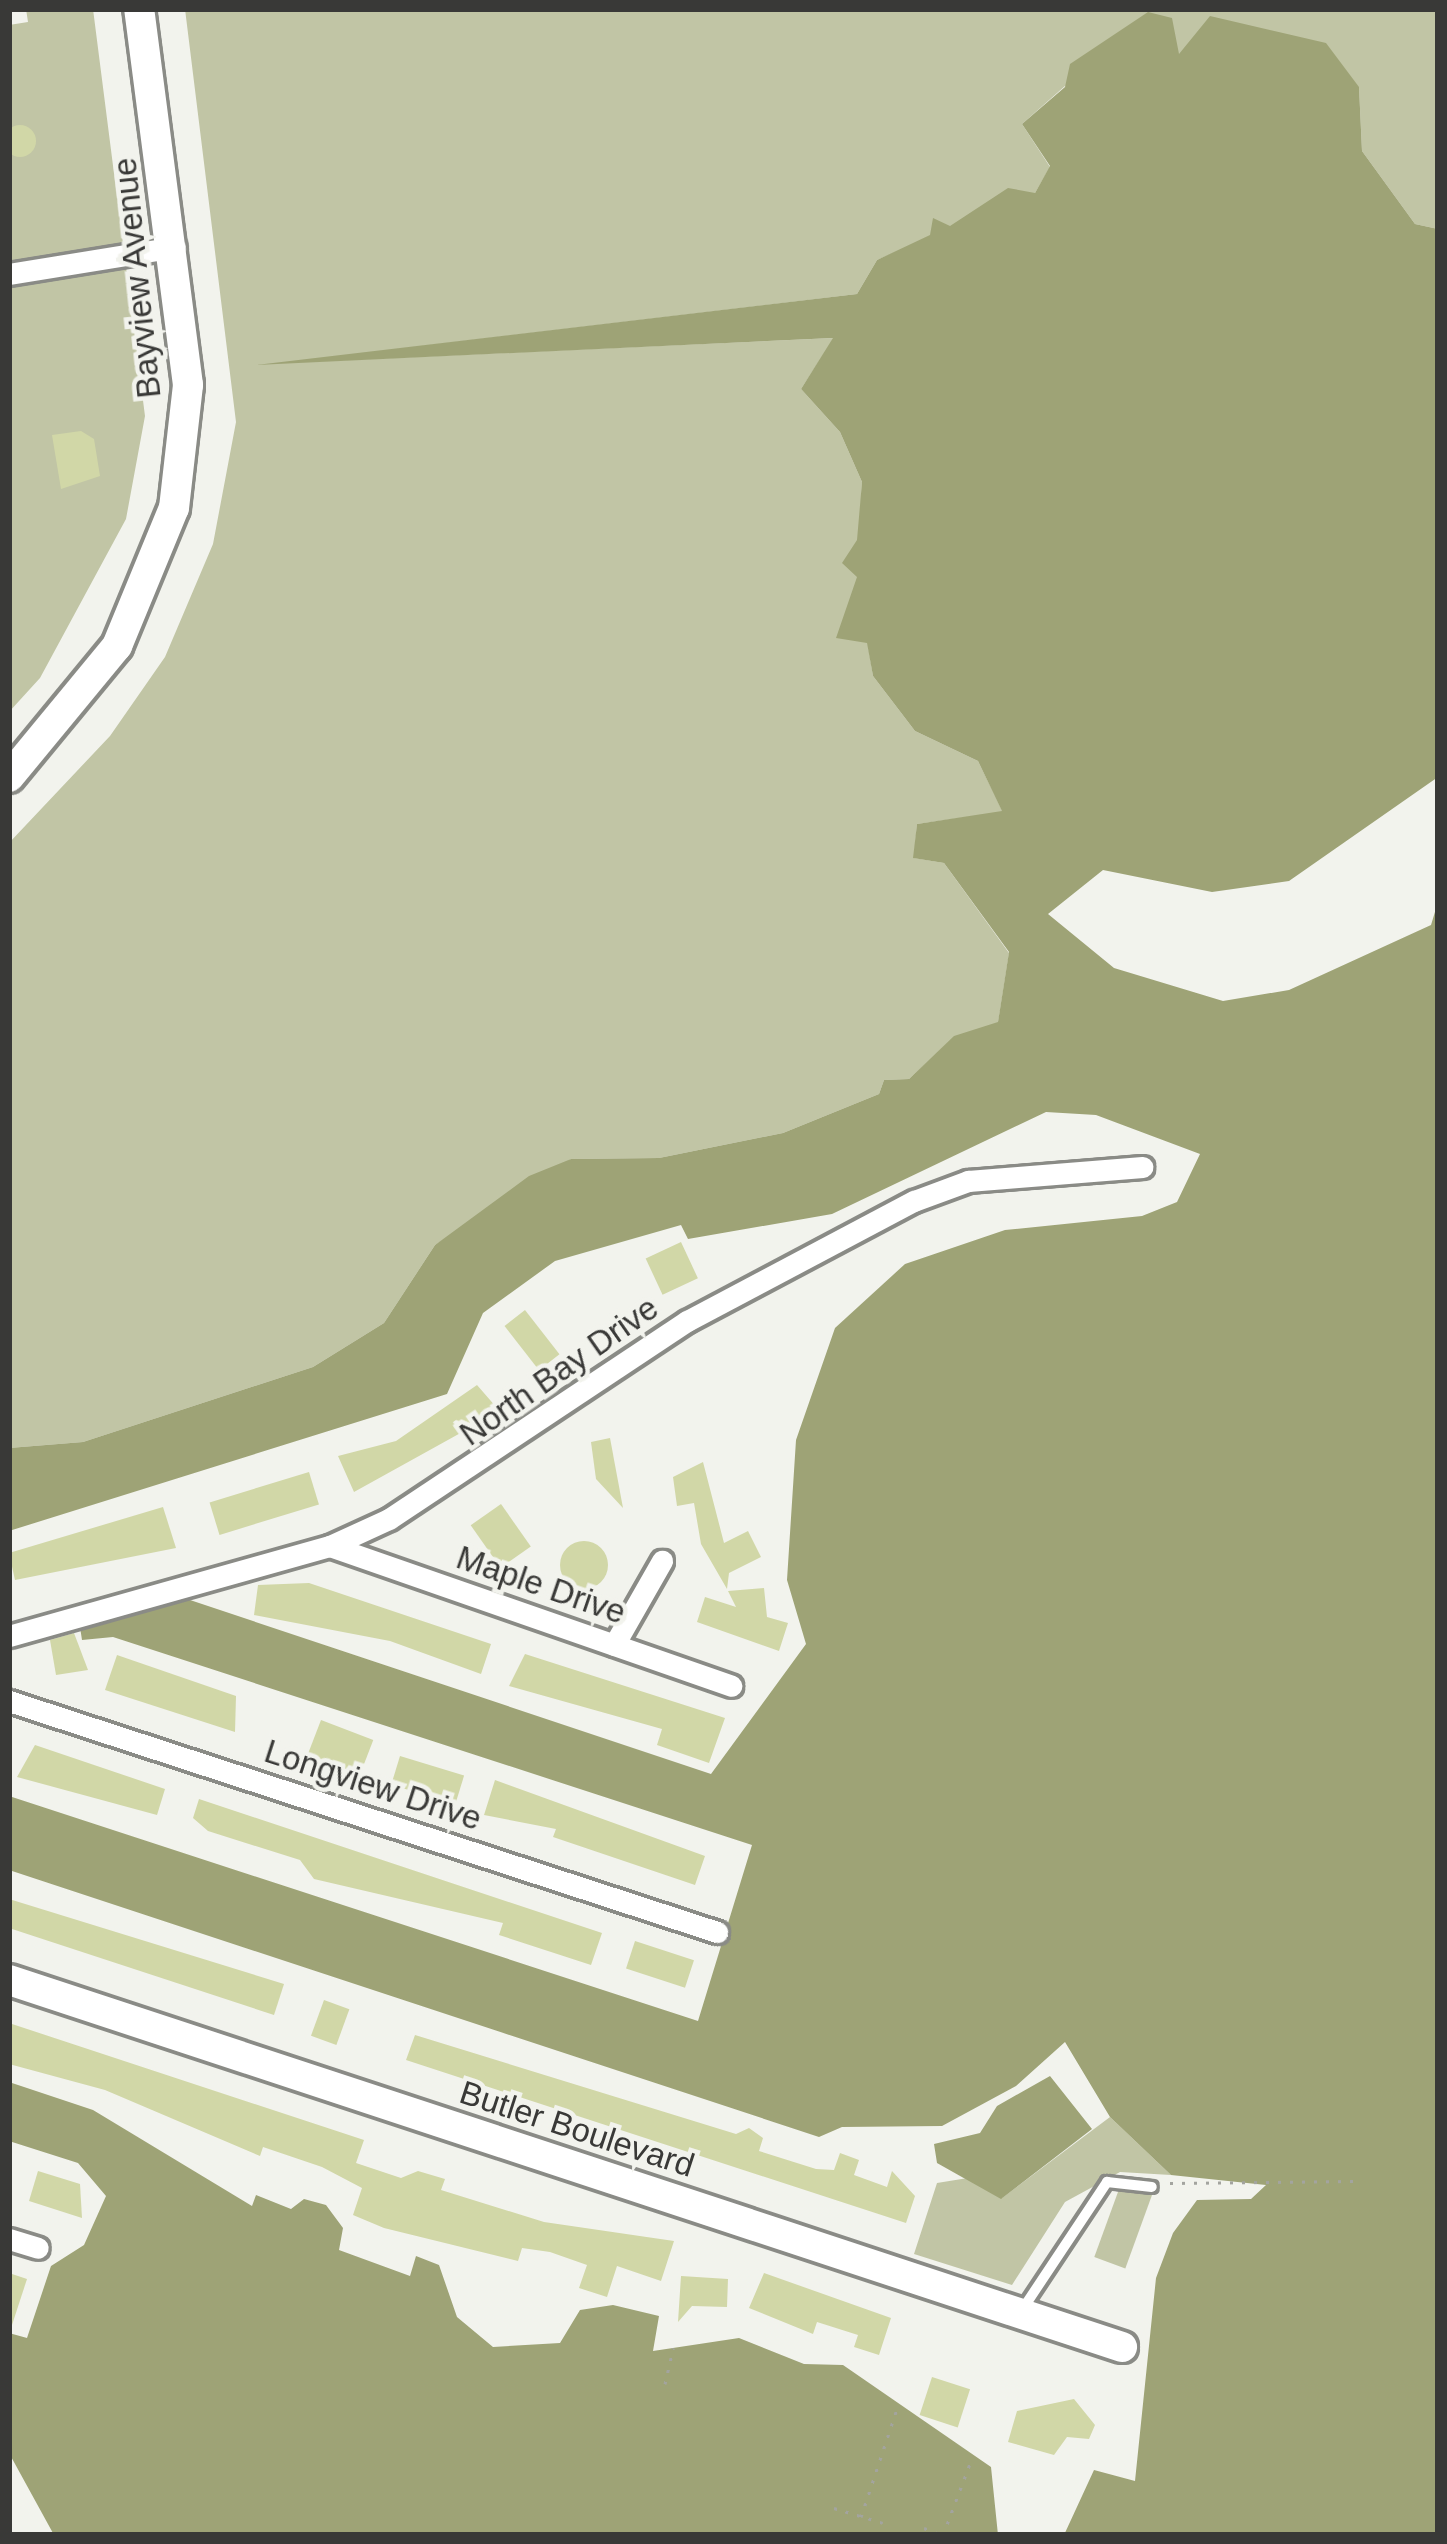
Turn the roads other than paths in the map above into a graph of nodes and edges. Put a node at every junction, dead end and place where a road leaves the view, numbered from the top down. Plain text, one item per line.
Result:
1 (139, 9) edge
2 (175, 247) junction
3 (9, 274) edge
4 (9, 777) edge
5 (1142, 1167) dead end
6 (330, 1546) junction
7 (662, 1561) dead end
8 (9, 1636) edge
9 (614, 1645) junction
10 (731, 1686) dead end
11 (9, 1701) edge
12 (717, 1932) dead end
13 (9, 1980) edge
14 (1152, 2187) dead end
15 (9, 2239) edge
16 (38, 2248) dead end
17 (1021, 2313) junction
18 (1122, 2347) dead end

1 - 2 street, Bayview Avenue
2 - 3 street
2 - 4 street, Bayview Avenue
5 - 6 street, North Bay Drive
6 - 8 street, North Bay Drive
6 - 9 street, Maple Drive
7 - 9 street
9 - 10 street, Maple Drive
11 - 12 street, Longview Drive
13 - 17 street, Butler Boulevard
14 - 17 lane
15 - 16 street
17 - 18 street, Butler Boulevard

